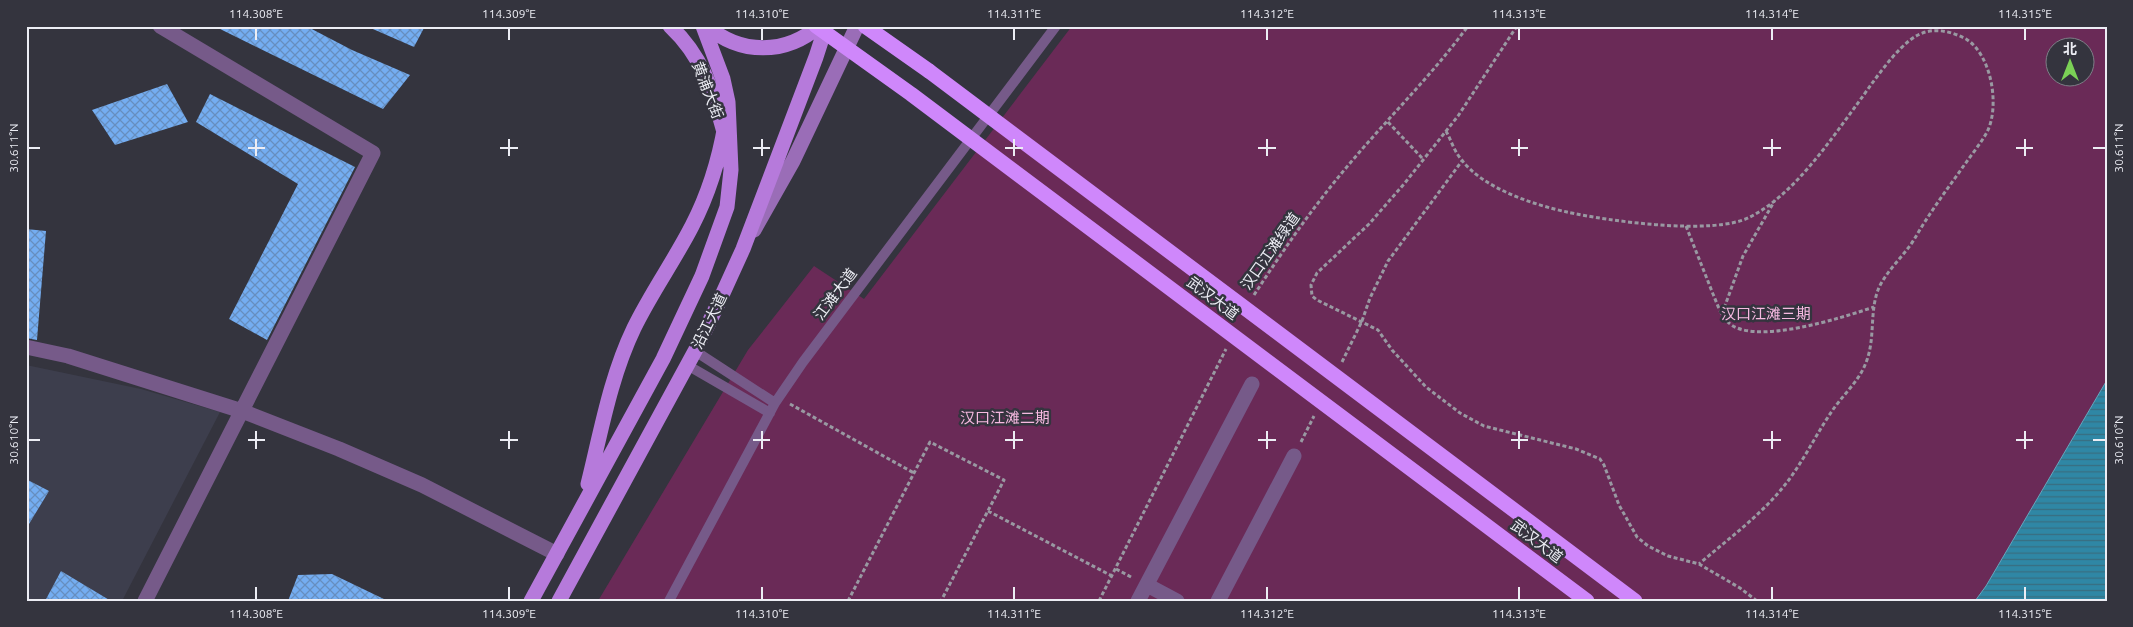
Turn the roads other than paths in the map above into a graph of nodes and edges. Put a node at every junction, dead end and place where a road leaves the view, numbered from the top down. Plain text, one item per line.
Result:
1 (160, 26) edge
2 (670, 26) edge
3 (703, 26) edge
4 (707, 26) edge
5 (818, 26) edge
6 (826, 26) edge
7 (857, 26) edge
8 (865, 26) edge
9 (1056, 26) edge
10 (728, 102) junction
11 (724, 132) junction
12 (744, 249) junction
13 (26, 347) edge
14 (695, 351) junction
15 (687, 365) junction
16 (1252, 384) dead end
17 (774, 405) junction
18 (242, 411) junction
19 (1294, 456) road end
20 (583, 504) junction
21 (557, 554) junction
22 (1147, 585) junction
23 (145, 601) edge
24 (531, 601) edge
25 (559, 601) edge
26 (670, 601) edge
27 (1138, 601) edge
28 (1177, 601) edge
29 (1218, 601) edge
30 (1587, 601) edge
31 (1635, 601) edge

1 - 18 street
2 - 11 main road, 黄浦大街
3 - 10 main road, 沿江大道
4 - 5 main road
5 - 30 highway, 武汉大道, bridge
6 - 12 main road, 沿江大道
7 - 12 main road
8 - 31 highway, 武汉大道, bridge
9 - 17 lane, 江滩大道
10 - 11 main road
10 - 20 main road, 沿江大道
11 - 20 main road
12 - 14 main road, 沿江大道
13 - 18 street
14 - 15 main road, 沿江大道
14 - 17 lane
15 - 17 lane
15 - 25 main road, 沿江大道
16 - 22 street
17 - 26 lane, 江滩大道
18 - 21 street
18 - 23 street
19 - 29 street
20 - 21 main road, 沿江大道
21 - 24 main road, 沿江大道
22 - 27 street
22 - 28 street

